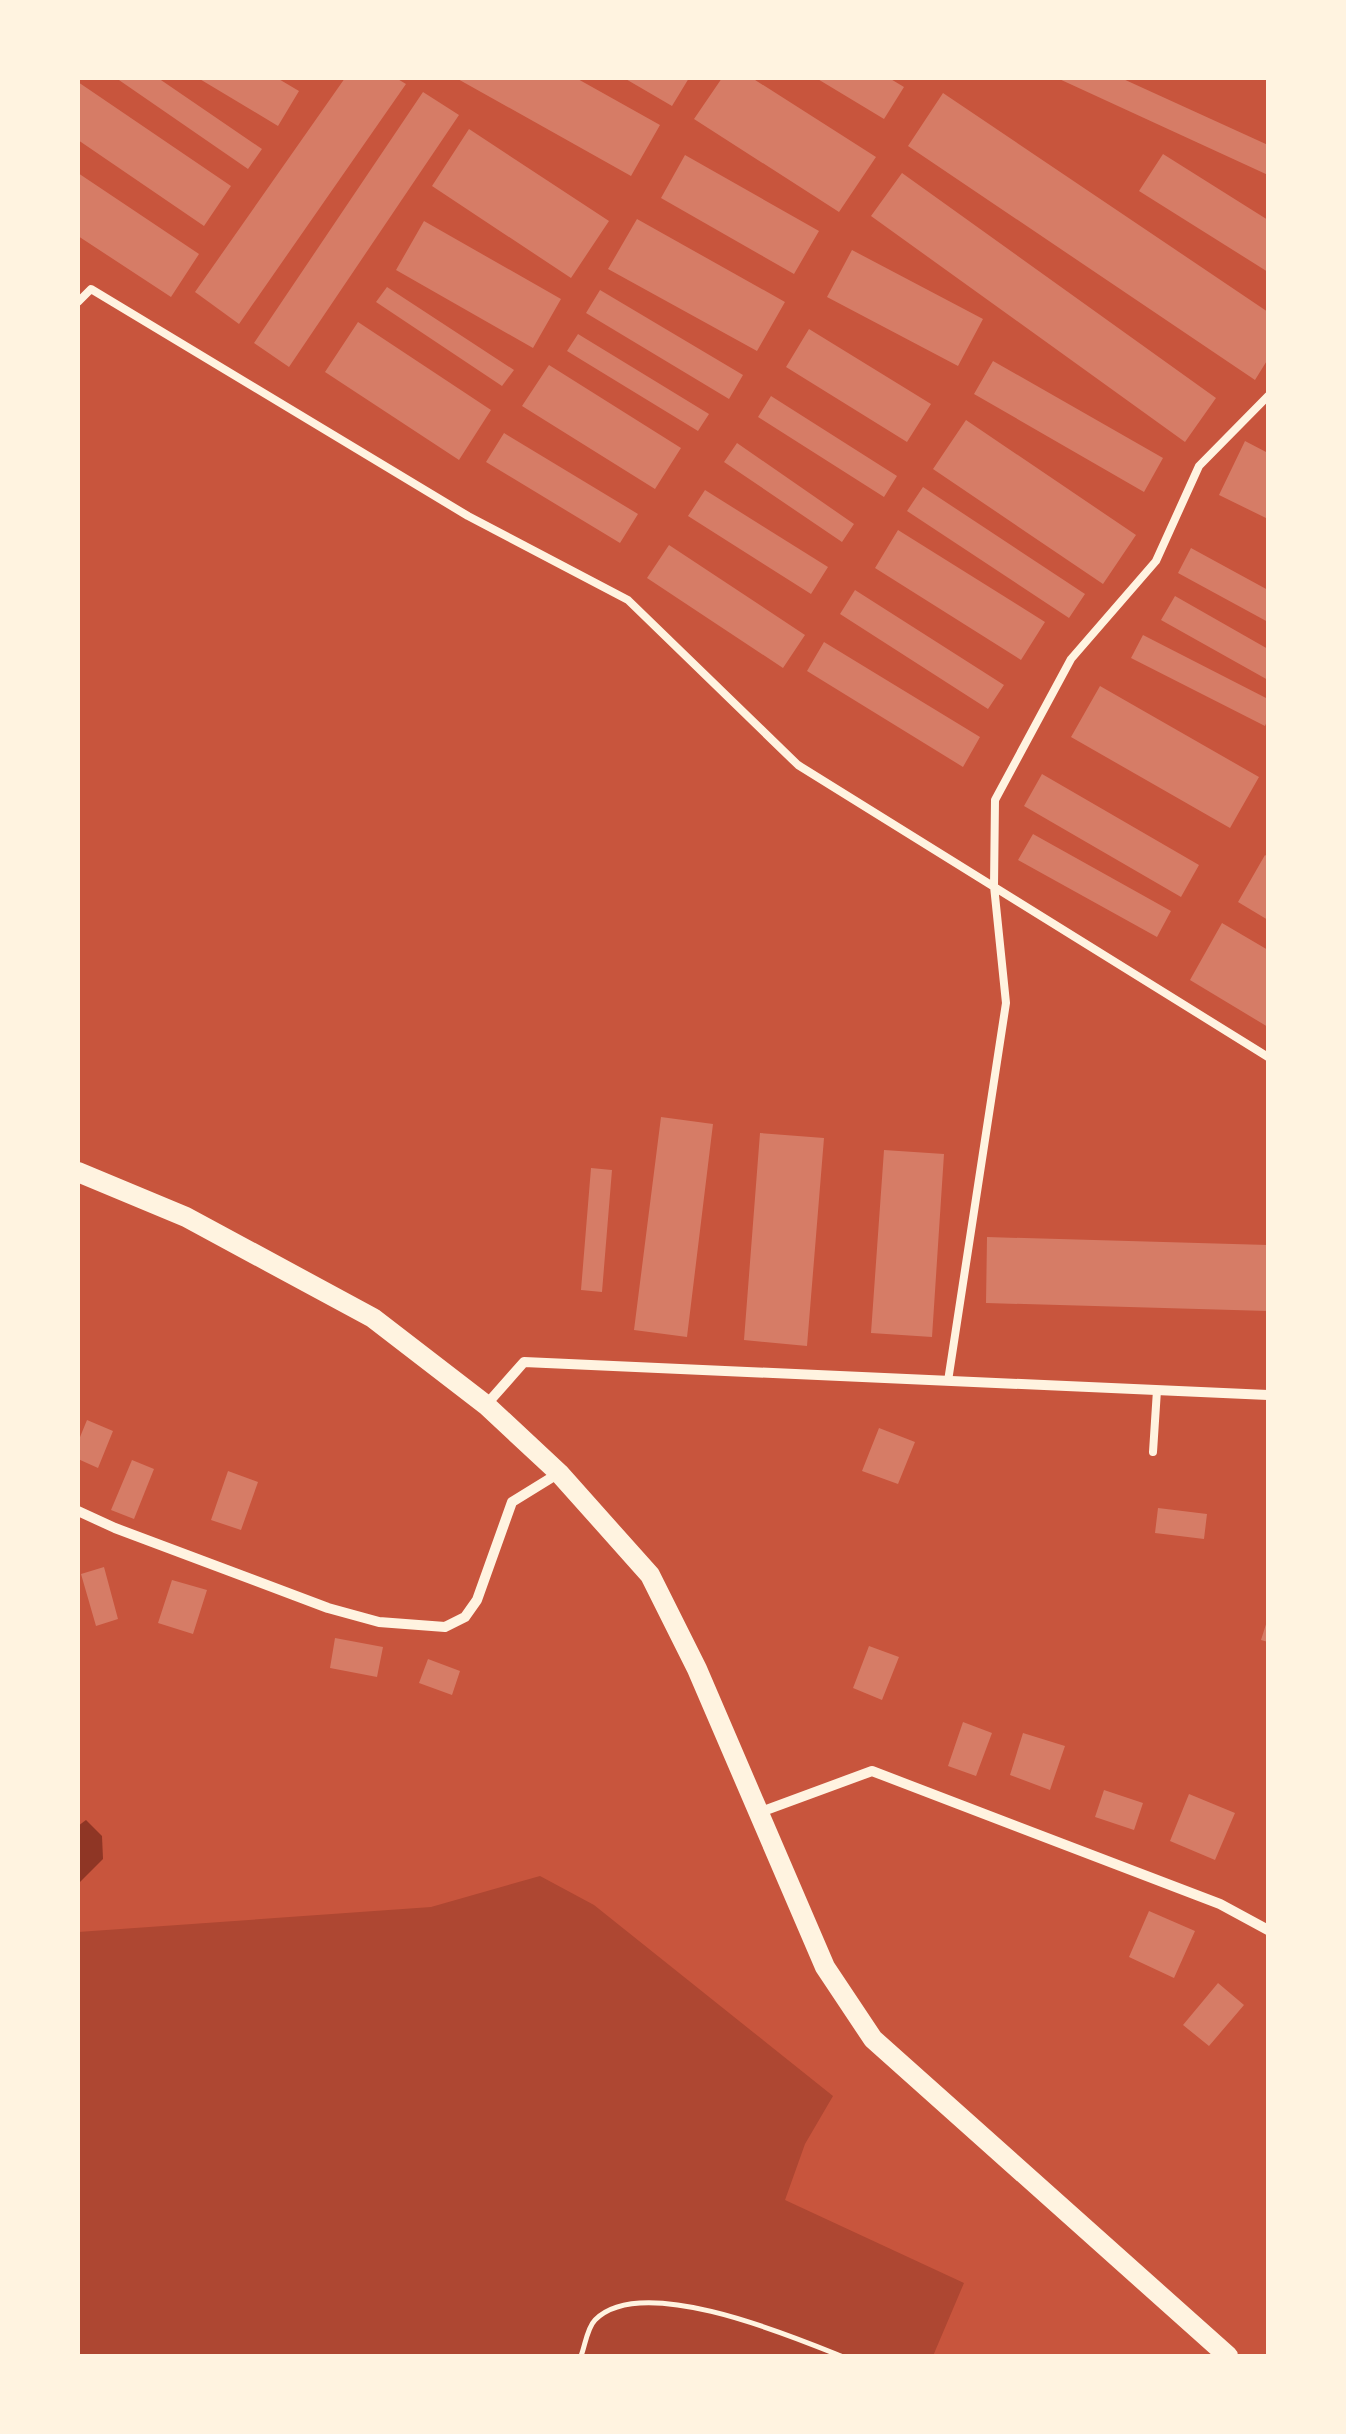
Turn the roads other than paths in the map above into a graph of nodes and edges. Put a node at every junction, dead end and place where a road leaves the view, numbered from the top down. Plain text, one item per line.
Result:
1 (78, 302) edge
2 (1268, 396) edge
3 (994, 886) junction
4 (1268, 1056) edge
5 (78, 1172) edge
6 (948, 1381) junction
7 (1157, 1390) junction
8 (1268, 1395) edge
9 (486, 1405) junction
10 (1153, 1452) dead end
11 (559, 1472) junction
12 (78, 1510) edge
13 (757, 1813) junction
14 (1268, 1930) edge
15 (1228, 2356) edge

1 - 3 lane
2 - 3 lane
3 - 4 lane
3 - 6 lane
5 - 9 main road
6 - 7 street
6 - 9 street
7 - 8 street
7 - 10 lane
9 - 11 main road
11 - 12 street
11 - 13 main road
13 - 14 street
13 - 15 main road

